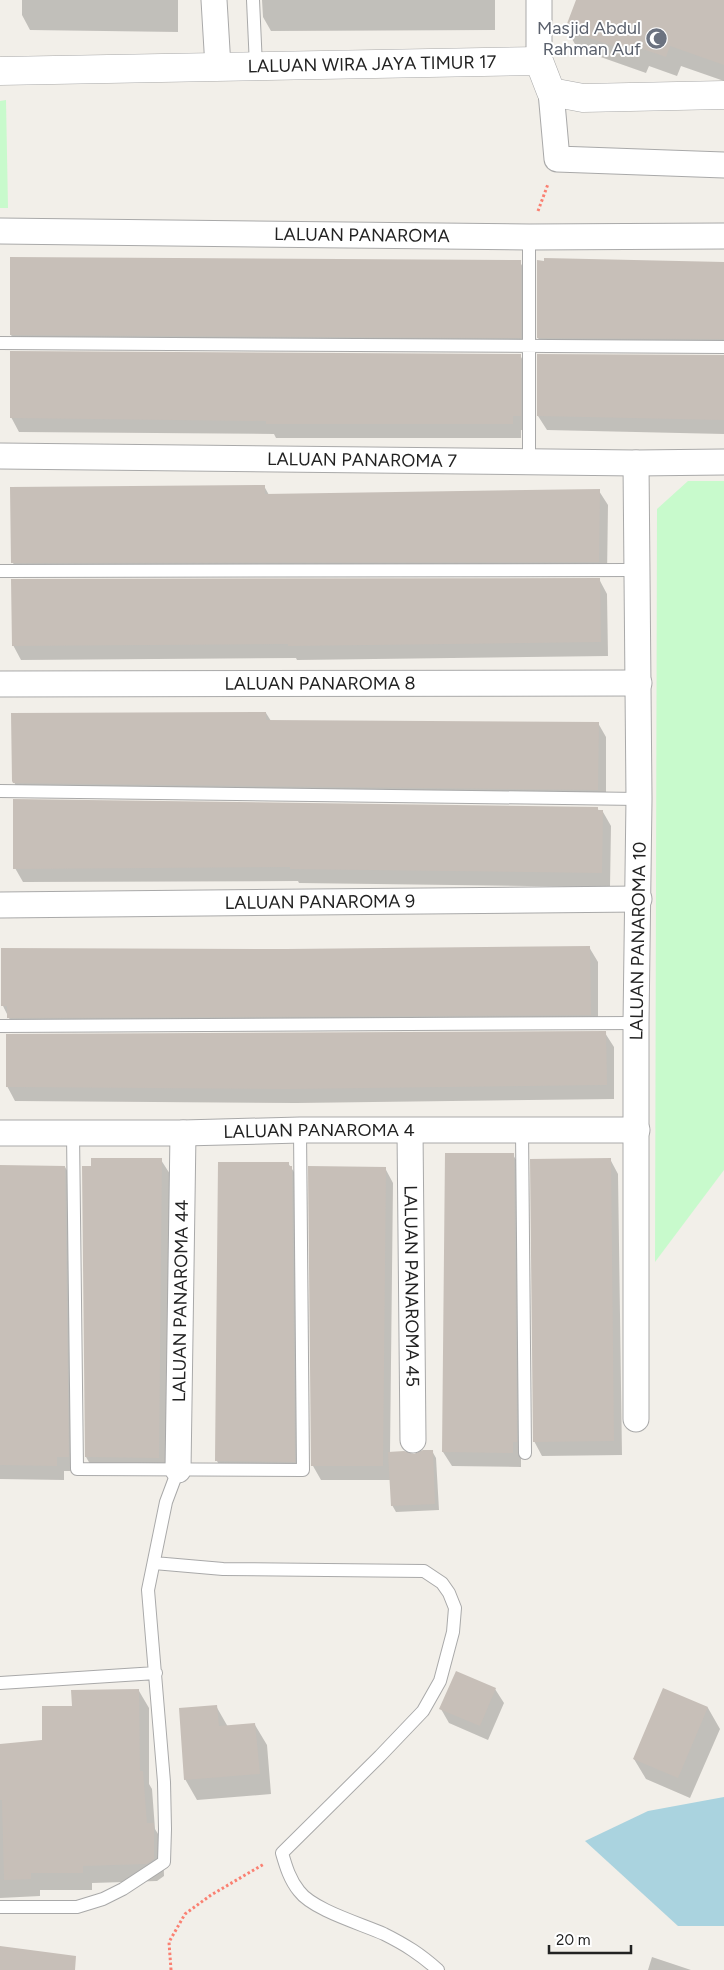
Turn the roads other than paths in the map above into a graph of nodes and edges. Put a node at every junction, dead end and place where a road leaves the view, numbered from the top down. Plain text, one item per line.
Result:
1 (214, 0) edge
2 (253, 0) edge
3 (539, 0) edge
4 (539, 60) junction
5 (256, 66) junction
6 (218, 67) junction
7 (0, 71) edge
8 (551, 92) junction
9 (724, 95) edge
10 (724, 165) edge
11 (0, 231) edge
12 (724, 236) edge
13 (529, 237) junction
14 (0, 343) edge
15 (528, 346) junction
16 (724, 347) edge
17 (0, 456) edge
18 (529, 462) junction
19 (724, 462) edge
20 (636, 463) junction
21 (636, 570) junction
22 (0, 571) edge
23 (639, 683) junction
24 (0, 684) edge
25 (0, 791) edge
26 (639, 799) junction
27 (639, 899) junction
28 (0, 905) edge
29 (636, 1023) junction
30 (0, 1026) edge
31 (300, 1130) junction
32 (636, 1130) junction
33 (410, 1131) junction
34 (522, 1131) junction
35 (0, 1133) edge
36 (73, 1133) junction
37 (183, 1134) junction
38 (636, 1419) dead end
39 (412, 1440) dead end
40 (526, 1453) dead end
41 (178, 1470) junction
42 (154, 1563) junction
43 (156, 1673) junction
44 (0, 1683) edge
45 (0, 1907) edge
46 (438, 1970) edge

1 - 6 street
2 - 5 lane
3 - 4 street
4 - 5 street, LALUAN WIRA JAYA TIMUR 17
4 - 8 street
5 - 6 street, LALUAN WIRA JAYA TIMUR 17
6 - 7 street, LALUAN WIRA JAYA TIMUR 17
8 - 9 street
8 - 10 street
11 - 13 street, LALUAN PANAROMA
12 - 13 street, LALUAN PANAROMA
13 - 15 lane
14 - 15 lane
15 - 16 lane
15 - 18 lane
17 - 18 street, LALUAN PANAROMA 7
18 - 20 street, LALUAN PANAROMA 7
19 - 20 street, LALUAN PANAROMA 7
20 - 21 street, LALUAN PANAROMA 10
21 - 22 lane
21 - 23 street, LALUAN PANAROMA 10
23 - 24 street, LALUAN PANAROMA 8
23 - 26 street, LALUAN PANAROMA 10
25 - 26 lane
26 - 27 street, LALUAN PANAROMA 10
27 - 28 street, LALUAN PANAROMA 9
27 - 29 street, LALUAN PANAROMA 10
29 - 30 lane
29 - 32 street, LALUAN PANAROMA 10
31 - 33 street, LALUAN PANAROMA 4
31 - 37 street, LALUAN PANAROMA 4
31 - 41 lane
32 - 34 street, LALUAN PANAROMA 4
32 - 38 street, LALUAN PANAROMA 10
33 - 34 street, LALUAN PANAROMA 4
33 - 39 street, LALUAN PANAROMA 45
34 - 40 lane
35 - 36 street, LALUAN PANAROMA 4
36 - 37 street, LALUAN PANAROMA 4
36 - 41 lane
37 - 41 street, LALUAN PANAROMA 44
41 - 42 lane
42 - 43 lane
42 - 46 lane
43 - 44 lane
43 - 45 lane

